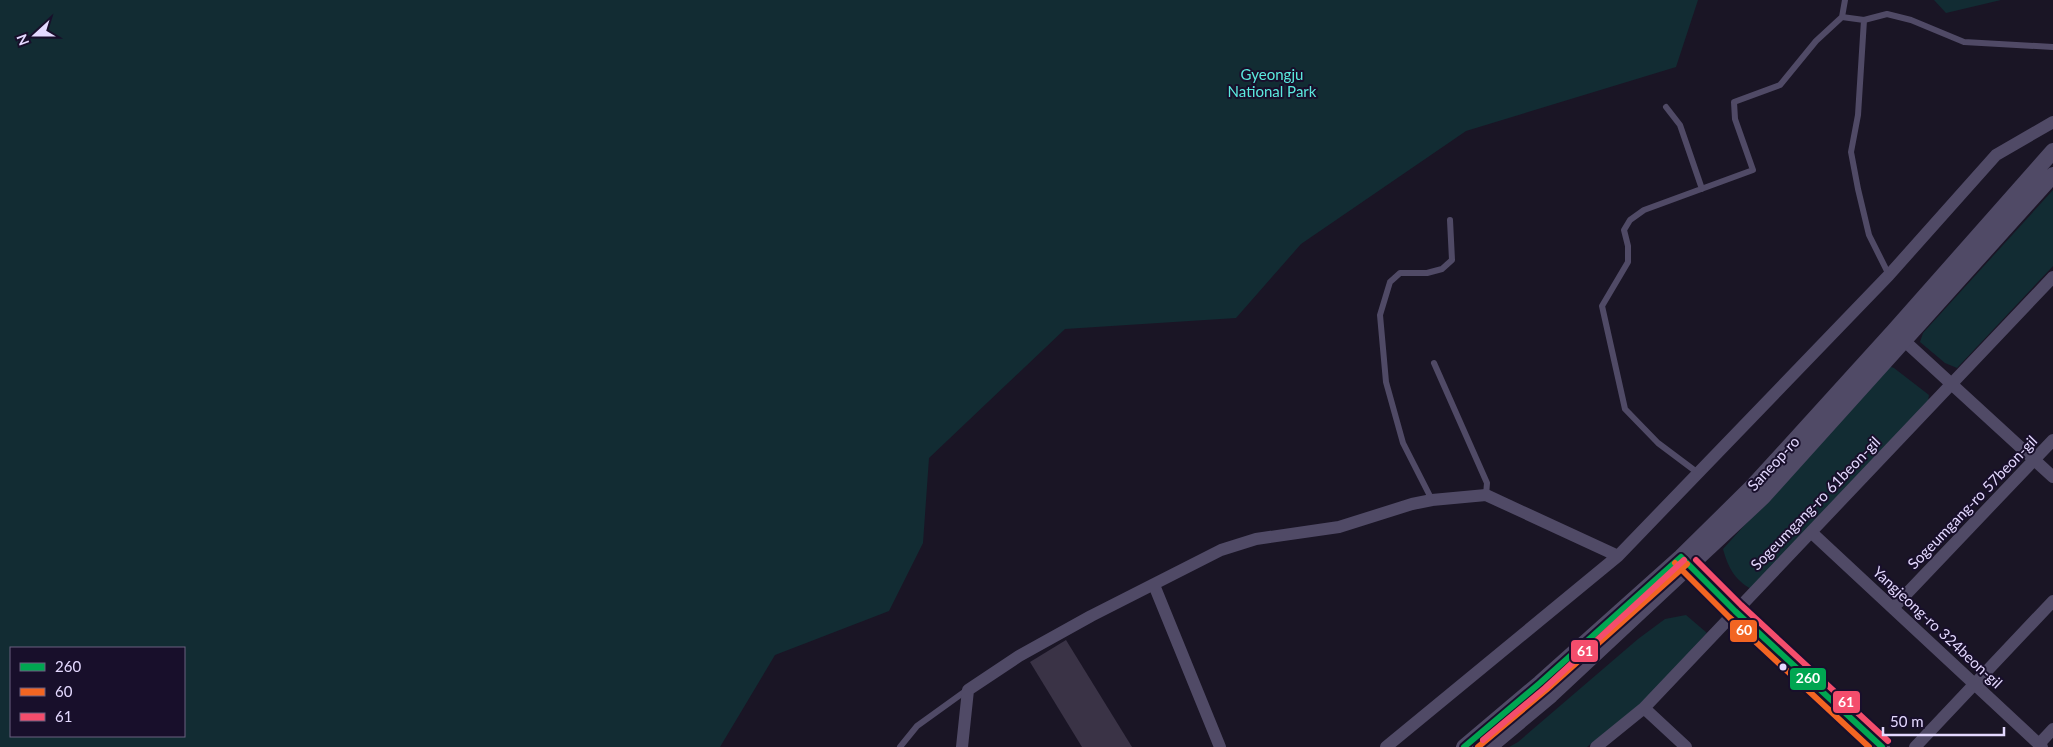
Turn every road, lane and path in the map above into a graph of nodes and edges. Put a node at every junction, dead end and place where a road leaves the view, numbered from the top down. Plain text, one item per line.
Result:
1 (1846, 0) edge
2 (1842, 17) junction
3 (1864, 20) junction
4 (2053, 47) edge
5 (1666, 107) dead end
6 (2053, 122) edge
7 (2053, 151) edge
8 (2053, 175) edge
9 (1702, 189) junction
10 (1450, 220) dead end
11 (1889, 275) junction
12 (2053, 277) edge
13 (1899, 336) junction
14 (1434, 363) dead end
15 (1951, 384) junction
16 (2053, 440) edge
17 (2034, 460) junction
18 (1698, 473) junction
19 (2053, 477) edge
20 (1486, 495) junction
21 (1432, 500) junction
22 (1811, 532) junction
23 (1618, 556) junction
24 (1686, 562) junction
25 (1154, 585) junction
26 (2053, 601) edge
27 (1893, 608) junction
28 (1735, 611) junction
29 (1975, 684) junction
30 (968, 690) junction
31 (1644, 708) junction
32 (2053, 729) edge
33 (2041, 745) edge
34 (900, 747) edge
35 (962, 747) edge
36 (1220, 747) edge
37 (1386, 747) edge
38 (1464, 747) edge
39 (1489, 747) edge
40 (1596, 747) edge
41 (1686, 747) edge
42 (1882, 747) edge
43 (1916, 747) edge

1 - 2 lane
2 - 3 lane
2 - 9 lane
3 - 4 lane
3 - 11 lane
5 - 9 lane
6 - 11 street
7 - 13 street, Saneop-ro
8 - 13 street, Saneop-ro
9 - 18 lane
10 - 21 lane
11 - 18 street
12 - 15 street, Sogeumgang-ro 61beon-gil
13 - 15 street
13 - 24 street, Saneop-ro
14 - 20 lane
15 - 17 street
15 - 22 street, Sogeumgang-ro 61beon-gil
16 - 17 street, Sogeumgang-ro 57beon-gil
17 - 19 street
17 - 27 street, Sogeumgang-ro 57beon-gil
18 - 23 street
20 - 21 street
20 - 23 street
21 - 25 street
22 - 27 street, Yangjeong-ro 324beon-gil
22 - 28 street, Sogeumgang-ro 61beon-gil
23 - 37 street
24 - 28 street
24 - 38 street, Saneop-ro
24 - 39 street, Saneop-ro
25 - 30 street
25 - 36 street
26 - 29 street
27 - 29 street, Yangjeong-ro 324beon-gil
28 - 31 street, Sogeumgang-ro 61beon-gil
28 - 42 street
29 - 33 street, Yangjeong-ro 324beon-gil
29 - 43 street
30 - 34 lane
30 - 35 street
31 - 40 street, Sogeumgang-ro 61beon-gil
31 - 41 street
32 - 33 street

